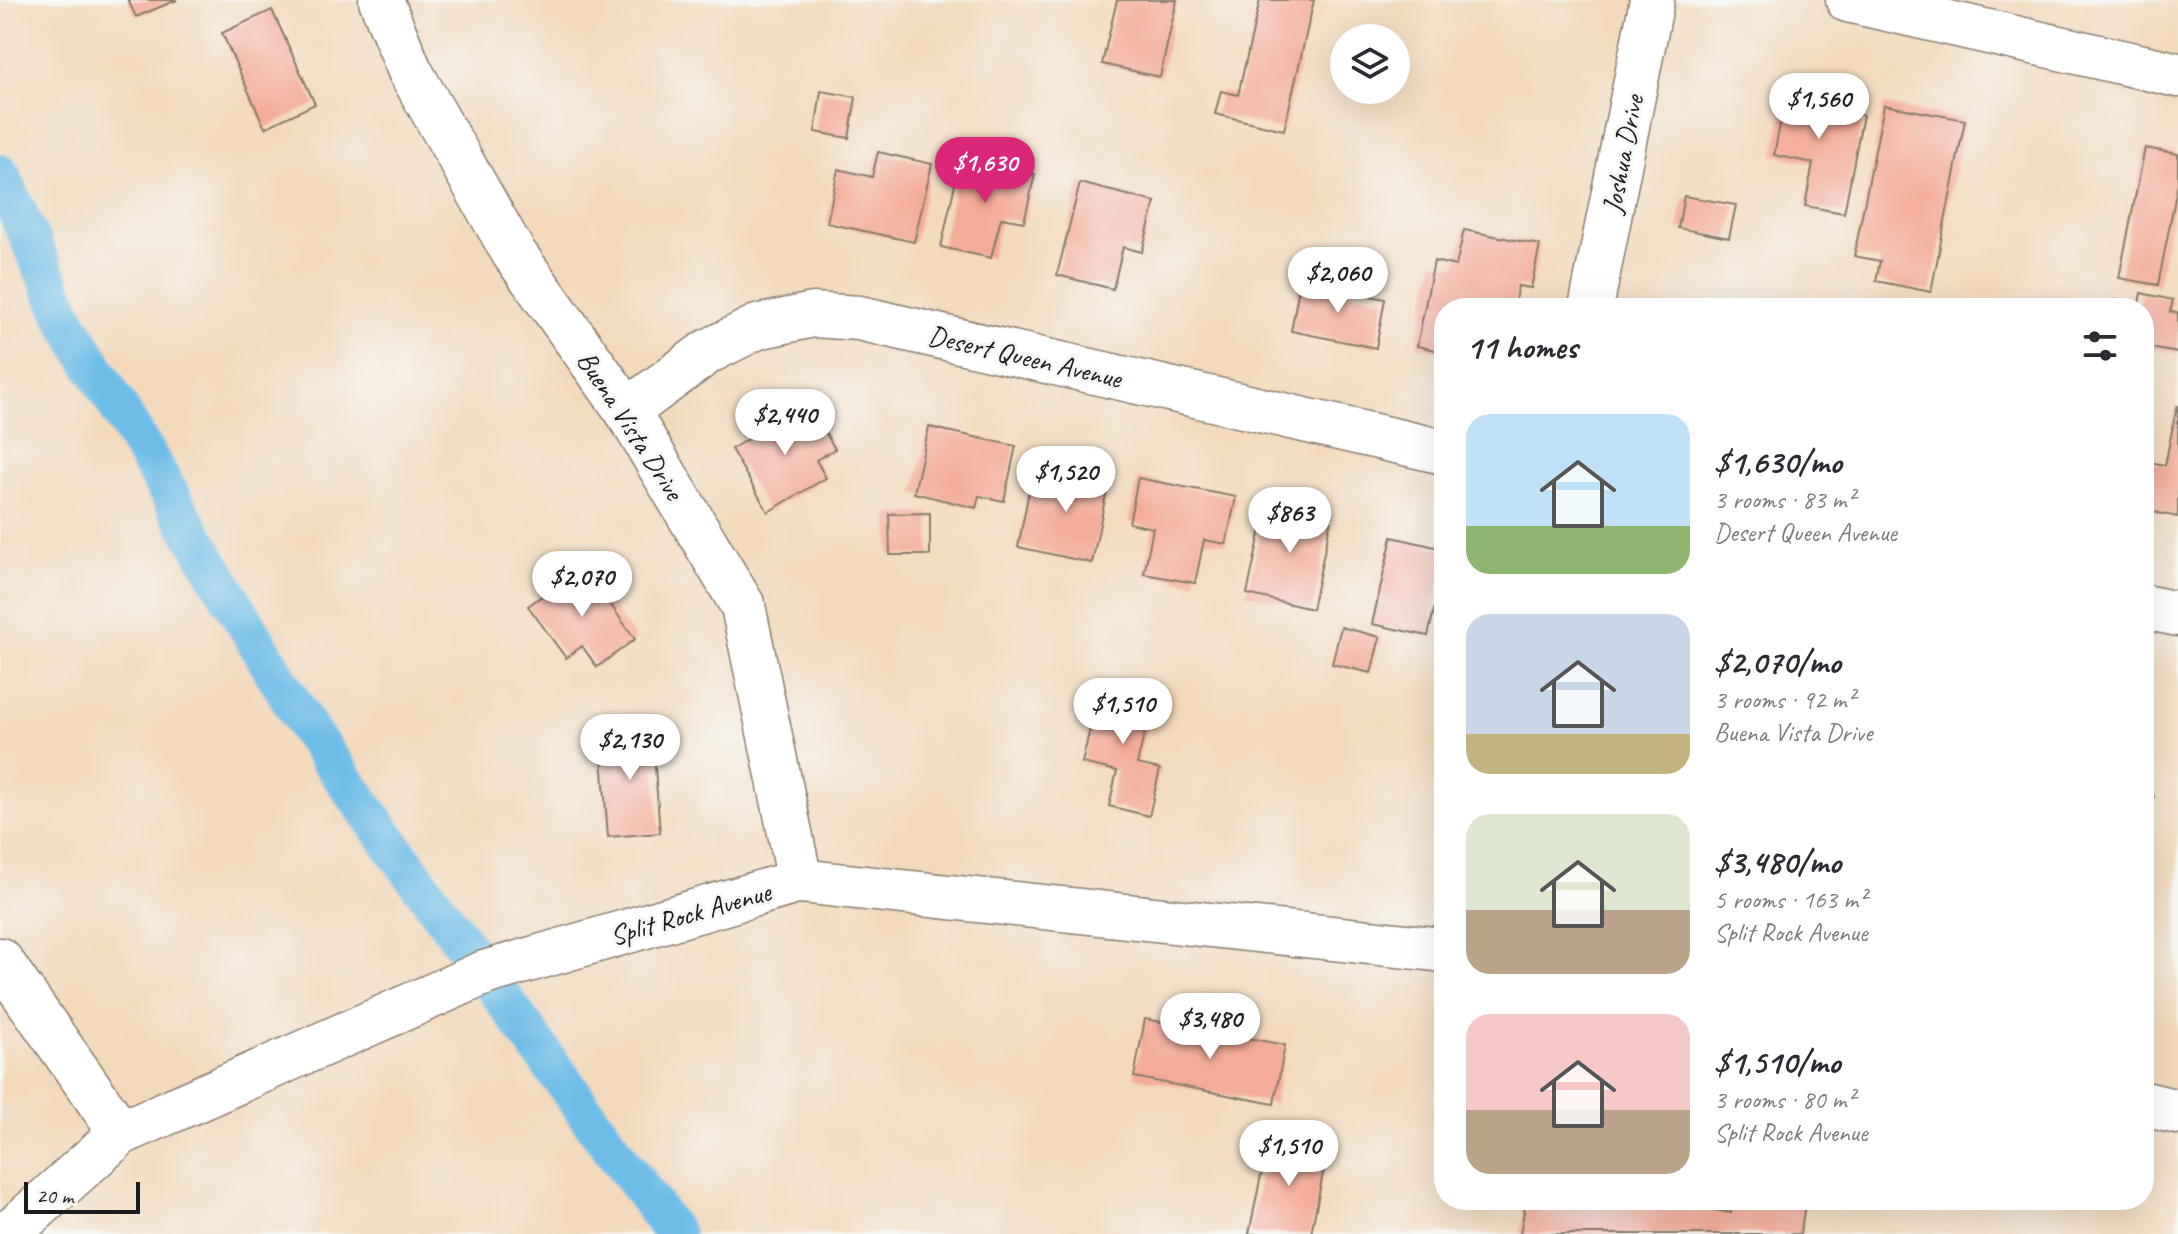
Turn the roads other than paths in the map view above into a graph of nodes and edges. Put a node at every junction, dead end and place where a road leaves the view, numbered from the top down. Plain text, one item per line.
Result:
1 (381, 0) edge
2 (1652, 0) edge
3 (1848, 0) edge
4 (2178, 75) edge
5 (1593, 298) edge
6 (627, 411) junction
7 (1434, 450) edge
8 (2154, 609) edge
9 (2178, 614) edge
10 (800, 881) junction
11 (1434, 949) edge
12 (0, 960) edge
13 (2154, 1106) edge
14 (2178, 1112) edge
15 (121, 1133) junction
16 (8, 1234) edge

1 - 6 street, Buena Vista Drive
2 - 5 street, Joshua Drive
3 - 4 street
6 - 7 street, Desert Queen Avenue
6 - 10 street, Buena Vista Drive
8 - 9 street
10 - 11 street, Split Rock Avenue
10 - 15 street, Split Rock Avenue
12 - 15 street
13 - 14 street
15 - 16 street, Split Rock Avenue

